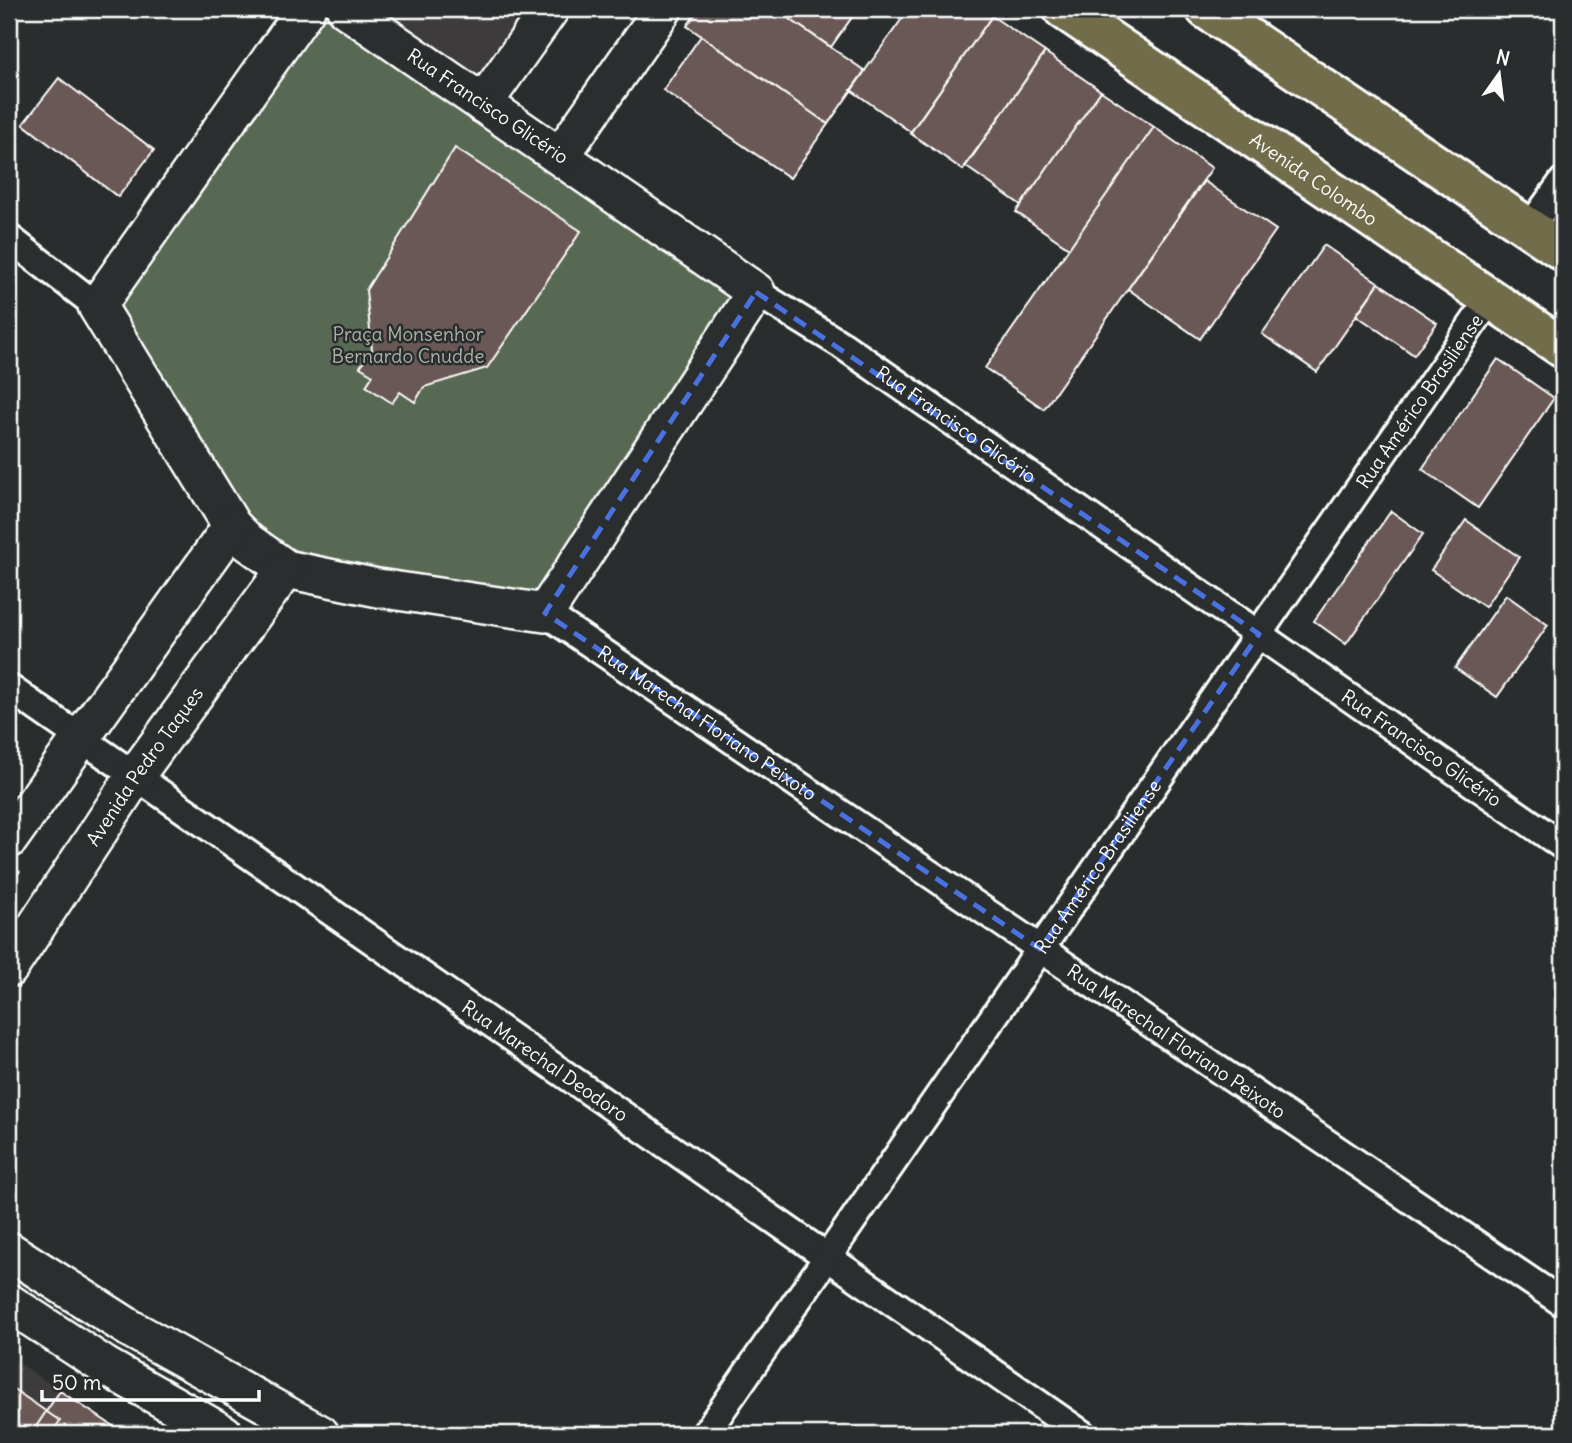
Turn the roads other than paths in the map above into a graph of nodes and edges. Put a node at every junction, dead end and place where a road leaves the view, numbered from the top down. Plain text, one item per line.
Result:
1 (306, 9) edge
2 (346, 9) edge
3 (550, 9) edge
4 (663, 9) edge
5 (1063, 9) edge
6 (1206, 9) edge
7 (483, 104) junction
8 (561, 155) junction
9 (1563, 181) edge
10 (1530, 227) junction
11 (9, 238) edge
12 (1563, 251) edge
13 (756, 292) junction
14 (1490, 299) junction
15 (97, 306) junction
16 (1563, 348) edge
17 (232, 526) junction
18 (286, 569) junction
19 (545, 613) junction
20 (1259, 634) junction
21 (9, 688) edge
22 (79, 737) junction
23 (135, 776) junction
24 (9, 838) edge
25 (1563, 846) edge
26 (1041, 949) junction
27 (9, 968) edge
28 (9, 1251) edge
29 (827, 1257) junction
30 (9, 1303) edge
31 (1563, 1303) edge
32 (131, 1329) junction
33 (105, 1366) junction
34 (223, 1434) edge
35 (320, 1434) edge
36 (705, 1434) edge
37 (1082, 1434) edge

1 - 15 main road
2 - 7 main road, Rua Francisco Glicério
3 - 7 main road
4 - 8 main road
5 - 14 main road, Avenida Colombo
6 - 10 main road
7 - 8 main road, Rua Francisco Glicério
8 - 13 main road, Rua Francisco Glicério
9 - 10 street
10 - 12 main road
11 - 15 street
13 - 19 main road
13 - 20 street, Rua Francisco Glicério
14 - 16 main road, Avenida Colombo
14 - 20 street, Rua Américo Brasiliense
15 - 17 main road
17 - 18 main road
17 - 22 main road
18 - 19 main road
18 - 23 main road, Avenida Pedro Taques
19 - 26 street, Rua Marechal Floriano Peixoto
20 - 25 street, Rua Francisco Glicério
20 - 26 street, Rua Américo Brasiliense
21 - 22 street, Rua Marechal Deodoro
22 - 23 street, Rua Marechal Deodoro
22 - 24 main road
23 - 27 main road, Avenida Pedro Taques
23 - 29 street, Rua Marechal Deodoro
26 - 29 street, Rua Américo Brasiliense
26 - 31 street, Rua Marechal Floriano Peixoto
28 - 32 main road
29 - 36 street, Rua Américo Brasiliense
29 - 37 street, Rua Marechal Deodoro
30 - 33 main road
32 - 33 main road
32 - 35 main road
33 - 34 main road

